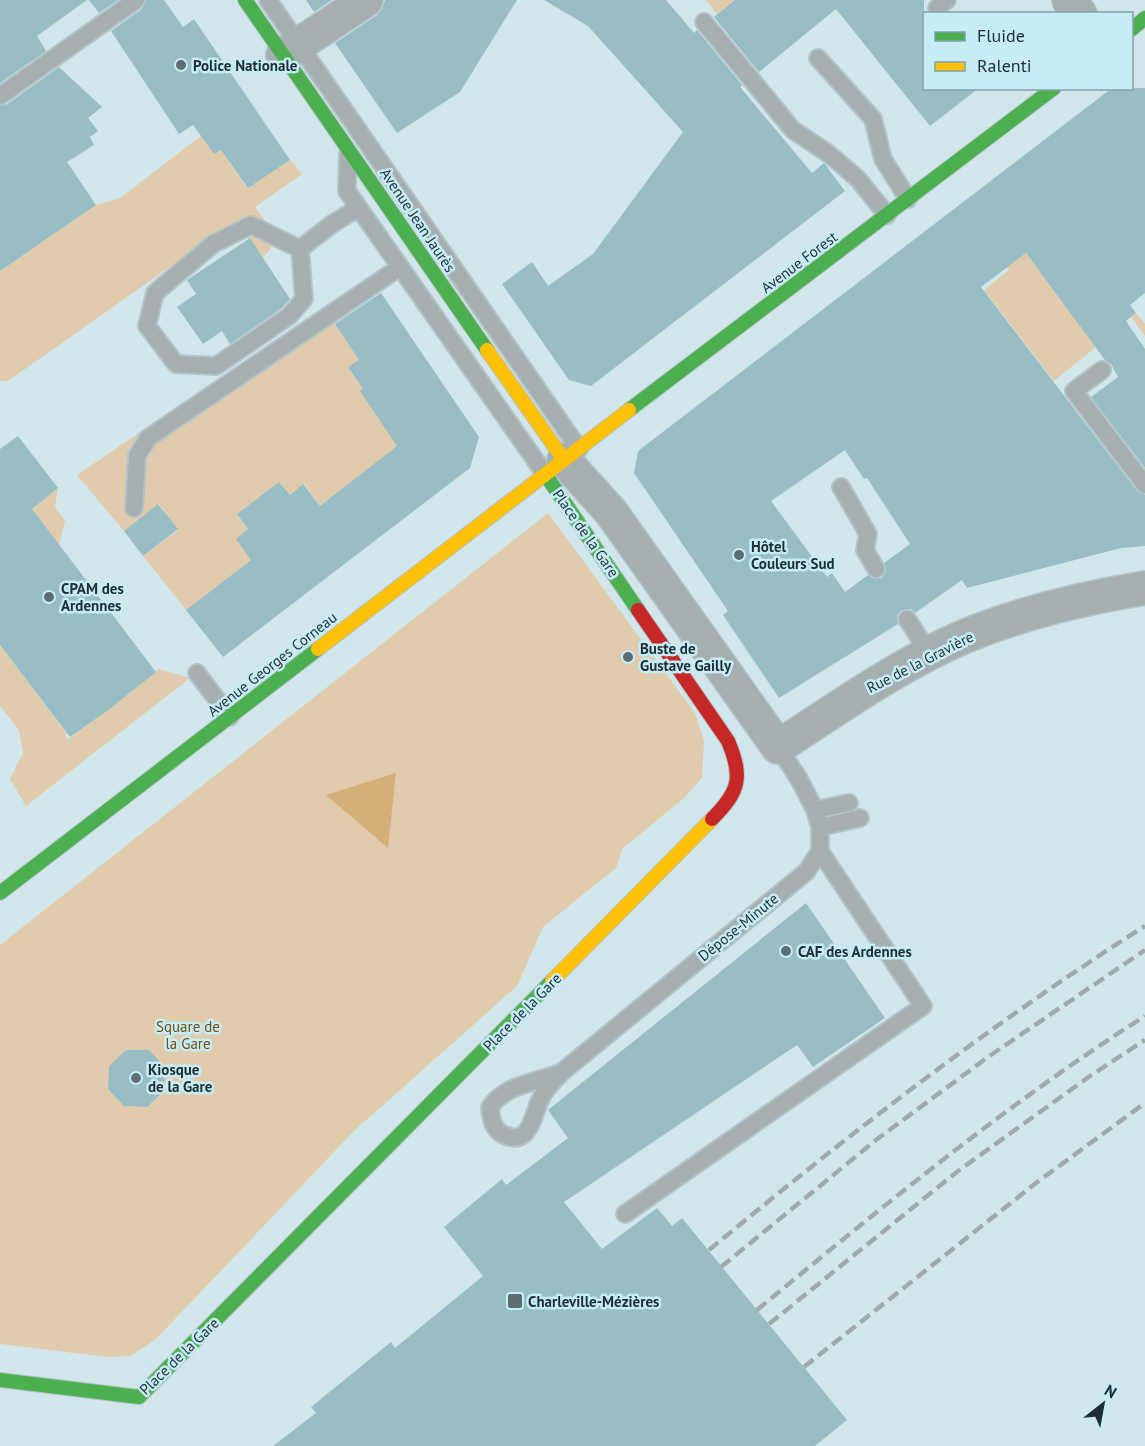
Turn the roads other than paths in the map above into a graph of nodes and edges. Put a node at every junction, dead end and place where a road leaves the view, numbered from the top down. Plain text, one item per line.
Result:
1 (136, 0) edge
2 (245, 0) edge
3 (268, 0) edge
4 (366, 0) edge
5 (1069, 0) edge
6 (1078, 12) edge
7 (704, 22) dead end
8 (291, 49) junction
9 (818, 58) dead end
10 (1051, 90) edge
11 (0, 96) edge
12 (348, 147) junction
13 (908, 199) junction
14 (358, 208) junction
15 (887, 215) junction
16 (300, 249) junction
17 (400, 267) junction
18 (1102, 370) dead end
19 (563, 461) junction
20 (1145, 485) edge
21 (841, 487) dead end
22 (134, 508) dead end
23 (876, 569) dead end
24 (1145, 588) edge
25 (907, 618) dead end
26 (930, 654) junction
27 (197, 673) dead end
28 (230, 717) junction
29 (777, 747) junction
30 (849, 803) dead end
31 (815, 810) junction
32 (860, 818) dead end
33 (820, 827) junction
34 (820, 851) junction
35 (0, 893) edge
36 (562, 1072) junction
37 (625, 1214) dead end
38 (0, 1380) edge

1 - 11 lane
2 - 8 street, Avenue Jean Jaurès
3 - 8 lane
4 - 8 street
5 - 6 street
7 - 15 lane
8 - 12 street, Avenue Jean Jaurès
8 - 19 lane
9 - 13 lane
10 - 13 street, Avenue Forest
12 - 14 lane
12 - 19 street, Avenue Jean Jaurès
13 - 15 street, Avenue Forest
14 - 16 lane
14 - 17 lane
15 - 19 street, Avenue Forest
16 - 16 lane
17 - 19 lane
17 - 22 lane
18 - 20 lane
19 - 28 street, Avenue Georges Corneau
19 - 29 street, Place de la Gare
19 - 38 street, Place de la Gare
21 - 23 lane
24 - 26 street, Rue de la Gravière
25 - 26 lane
26 - 29 street, Rue de la Gravière
27 - 28 lane
28 - 35 street, Avenue Georges Corneau
29 - 31 lane
30 - 31 lane
31 - 33 lane
32 - 33 lane
33 - 34 lane
34 - 36 lane, Dépose-Minute
34 - 37 lane
36 - 36 lane, Dépose-Minute

